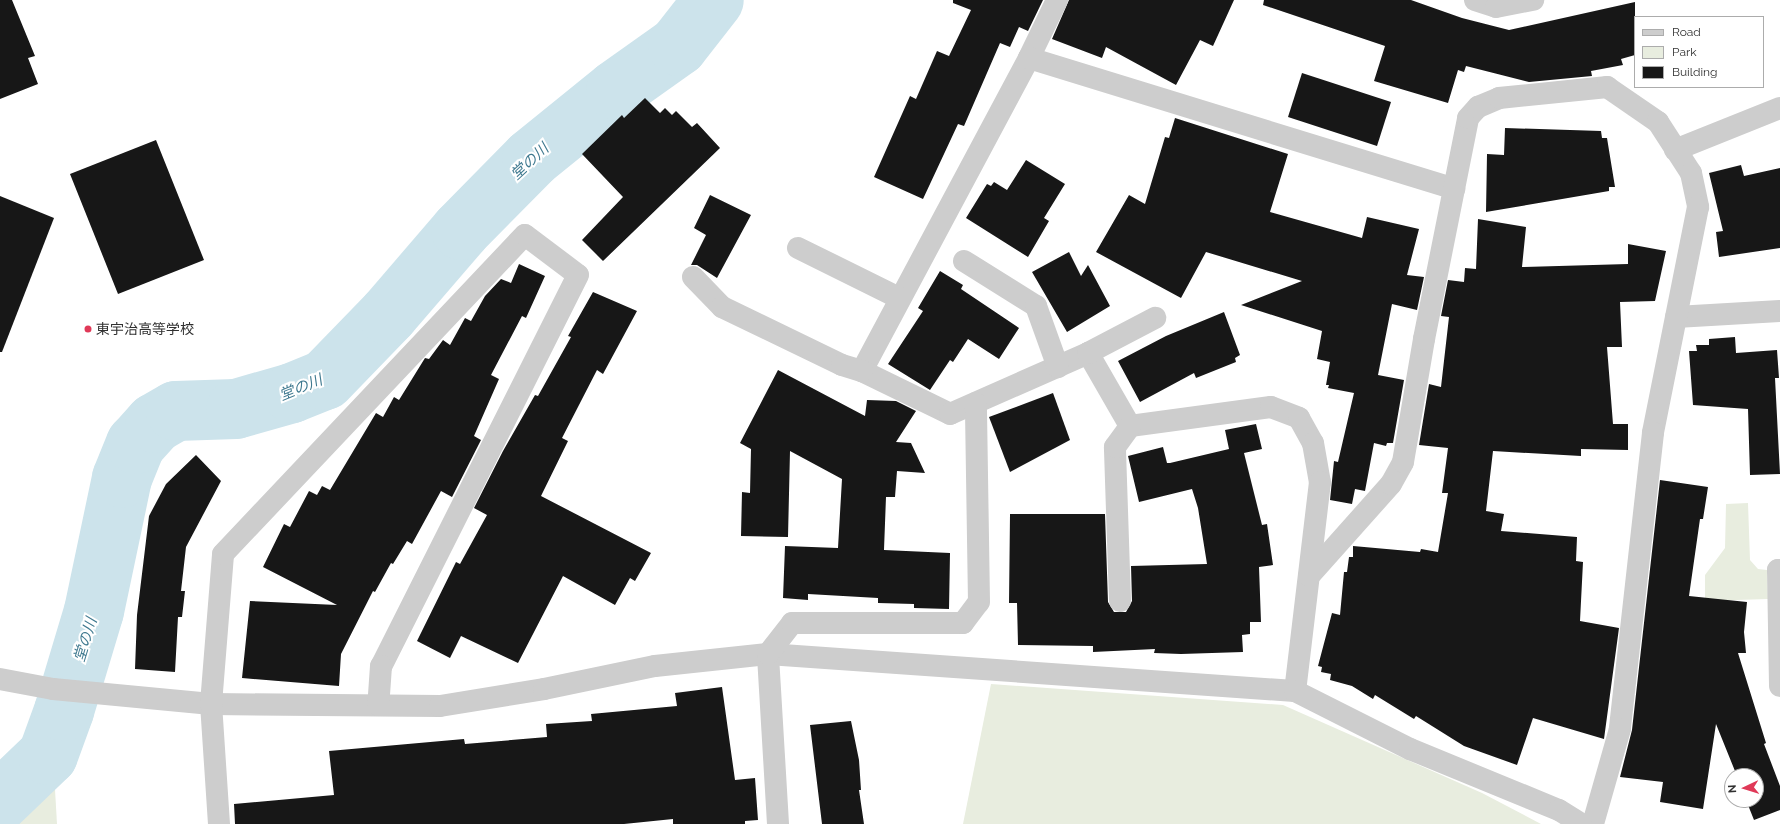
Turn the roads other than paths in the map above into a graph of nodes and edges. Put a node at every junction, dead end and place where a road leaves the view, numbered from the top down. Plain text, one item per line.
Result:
1 (1056, 0) edge
2 (1475, 0) edge
3 (1532, 0) edge
4 (1029, 58) junction
5 (1780, 108) edge
6 (1675, 150) junction
7 (1454, 189) junction
8 (798, 248) dead end
9 (964, 261) dead end
10 (693, 277) dead end
11 (899, 298) junction
12 (1780, 311) edge
13 (1676, 317) junction
14 (1155, 318) dead end
15 (1088, 353) junction
16 (1058, 367) junction
17 (862, 371) junction
18 (976, 403) junction
19 (1130, 426) junction
20 (1780, 570) edge
21 (1309, 576) junction
22 (1120, 601) dead end
23 (768, 654) junction
24 (0, 680) edge
25 (1780, 686) edge
26 (1295, 691) junction
27 (211, 704) junction
28 (378, 705) junction
29 (219, 824) edge
30 (778, 824) edge
31 (1580, 824) edge
32 (1593, 824) edge

1 - 4 street
2 - 3 street
4 - 7 street
4 - 11 street
5 - 6 street
6 - 7 street
6 - 13 street
7 - 21 street
8 - 11 street
9 - 16 street
10 - 17 street
11 - 17 street
12 - 13 street
13 - 32 street
14 - 15 street
15 - 16 street
15 - 19 street
16 - 18 street
17 - 18 street
18 - 23 street
19 - 21 street
19 - 22 street
20 - 25 street
21 - 26 street
23 - 26 street
23 - 28 street
23 - 30 street
24 - 27 street
26 - 31 street
27 - 28 street
27 - 28 street
27 - 29 street

